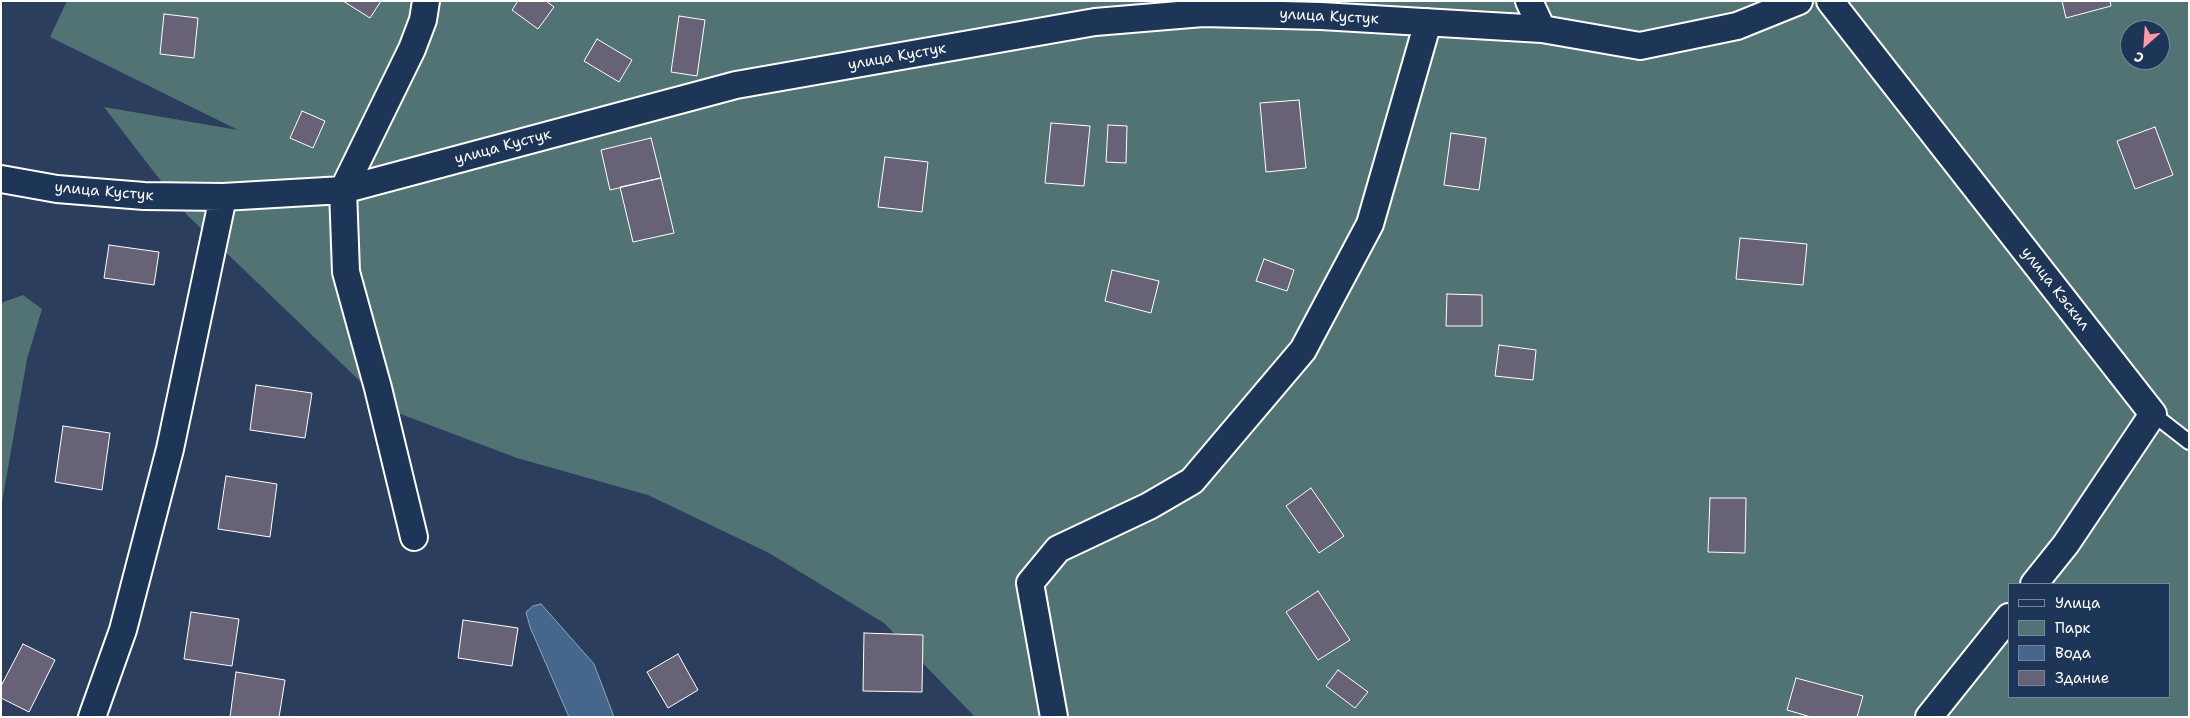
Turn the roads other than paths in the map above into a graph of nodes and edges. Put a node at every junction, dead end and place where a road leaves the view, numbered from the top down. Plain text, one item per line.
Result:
1 (426, 1) edge
2 (1529, 1) edge
3 (1799, 1) edge
4 (1830, 1) edge
5 (1428, 22) junction
6 (1542, 29) junction
7 (1, 179) edge
8 (343, 190) junction
9 (223, 197) junction
10 (2153, 414) junction
11 (2189, 442) edge
12 (414, 537) dead end
13 (2035, 583) edge
14 (2008, 618) edge
15 (92, 717) edge
16 (1054, 717) edge
17 (1929, 717) edge

1 - 8 street
2 - 6 street
3 - 6 street, улица Кустук
4 - 10 street, улица Кэскил
5 - 6 street, улица Кустук
5 - 8 street, улица Кустук
5 - 16 street
7 - 9 street, улица Кустук
8 - 9 street, улица Кустук
8 - 12 street
9 - 15 street
10 - 11 lane
10 - 13 street
14 - 17 street

